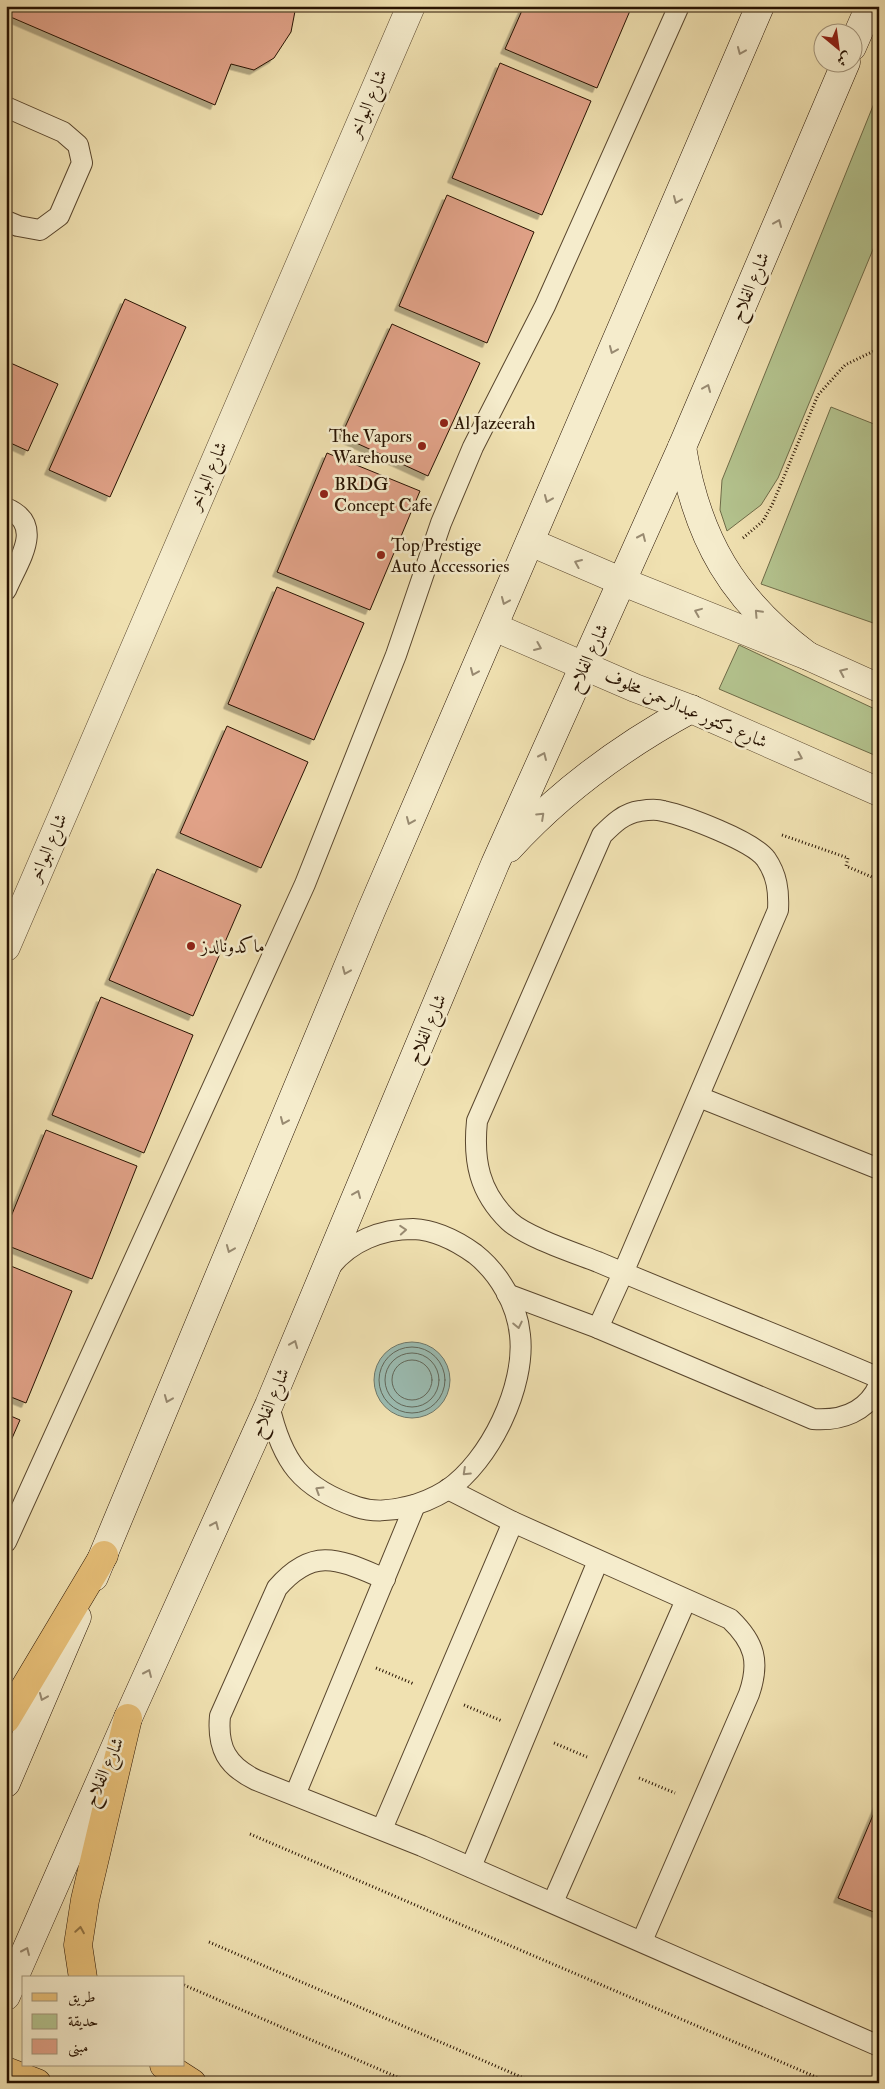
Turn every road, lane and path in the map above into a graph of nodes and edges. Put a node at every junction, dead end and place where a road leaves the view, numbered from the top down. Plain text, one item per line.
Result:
1 (411, 6) edge
2 (678, 6) edge
3 (760, 6) edge
4 (870, 6) edge
5 (863, 34) edge
6 (842, 72) edge
7 (6, 107) edge
8 (6, 221) edge
9 (879, 347) edge
10 (682, 447) junction
11 (6, 508) edge
12 (530, 542) junction
13 (717, 558) junction
14 (623, 582) junction
15 (6, 590) edge
16 (494, 628) junction
17 (808, 656) junction
18 (583, 666) junction
19 (879, 688) edge
20 (690, 709) junction
21 (879, 792) edge
22 (744, 842) junction
23 (495, 864) junction
24 (879, 880) edge
25 (6, 947) edge
26 (699, 1097) junction
27 (879, 1169) edge
28 (623, 1273) junction
29 (320, 1281) junction
30 (507, 1294) junction
31 (598, 1328) junction
32 (879, 1378) edge
33 (879, 1385) edge
34 (269, 1405) junction
35 (448, 1489) junction
36 (415, 1505) junction
37 (513, 1522) junction
38 (6, 1542) edge
39 (104, 1556) junction
40 (598, 1561) junction
41 (385, 1580) junction
42 (686, 1600) junction
43 (128, 1718) junction
44 (6, 1719) edge
45 (6, 1783) edge
46 (295, 1795) junction
47 (382, 1829) junction
48 (250, 1834) dead end
49 (471, 1867) junction
50 (553, 1902) junction
51 (642, 1941) junction
52 (209, 1942) dead end
53 (83, 1976) edge
54 (185, 1985) edge
55 (6, 1996) edge
56 (879, 2046) edge
57 (166, 2066) edge
58 (6, 2071) edge
59 (37, 2083) edge
60 (192, 2083) edge
61 (411, 2083) edge
62 (535, 2083) edge
63 (830, 2083) edge

1 - 25 main road, شارع البواخر
2 - 38 lane
3 -> 12 main road
4 - 5 main road
10 -> 6 main road, شارع الفلاح
7 - 8 lane
9 - 13 path
10 - 13 main road
14 -> 10 main road, شارع الفلاح
11 - 15 lane
14 -> 12 main road
12 -> 16 main road
17 -> 13 main road
17 -> 14 main road
14 - 18 main road, شارع الفلاح
16 -> 18 main road, شارع دكتور عبدالرحمن مخلوف
16 -> 39 main road
19 -> 17 main road
18 - 20 main road, شارع دكتور عبدالرحمن مخلوف
23 -> 18 main road, شارع الفلاح
20 -> 21 main road, شارع دكتور عبدالرحمن مخلوف
23 -> 20 main road
22 - 24 path
22 - 26 lane
22 - 28 lane
29 -> 23 main road, شارع الفلاح
26 - 27 lane
26 - 28 lane
28 - 31 lane
28 - 32 lane
29 -> 30 lane
34 -> 29 main road, شارع الفلاح
30 - 31 lane
30 -> 35 lane
31 - 33 lane
36 -> 34 lane
43 -> 34 main road, شارع الفلاح
35 - 36 lane
35 - 37 lane
36 - 41 lane
37 - 40 lane
37 - 47 lane
39 - 44 main road
39 -> 45 main road
40 - 42 lane
40 - 49 lane
41 - 46 lane
41 - 46 lane
42 - 50 lane
42 - 51 lane
53 -> 43 main road
55 -> 43 main road, شارع الفلاح
46 - 47 lane
47 - 49 lane
48 - 63 path
49 - 50 lane
50 - 51 lane
51 - 56 lane
52 - 62 path
54 - 61 path
57 - 60 main road
58 - 59 main road

